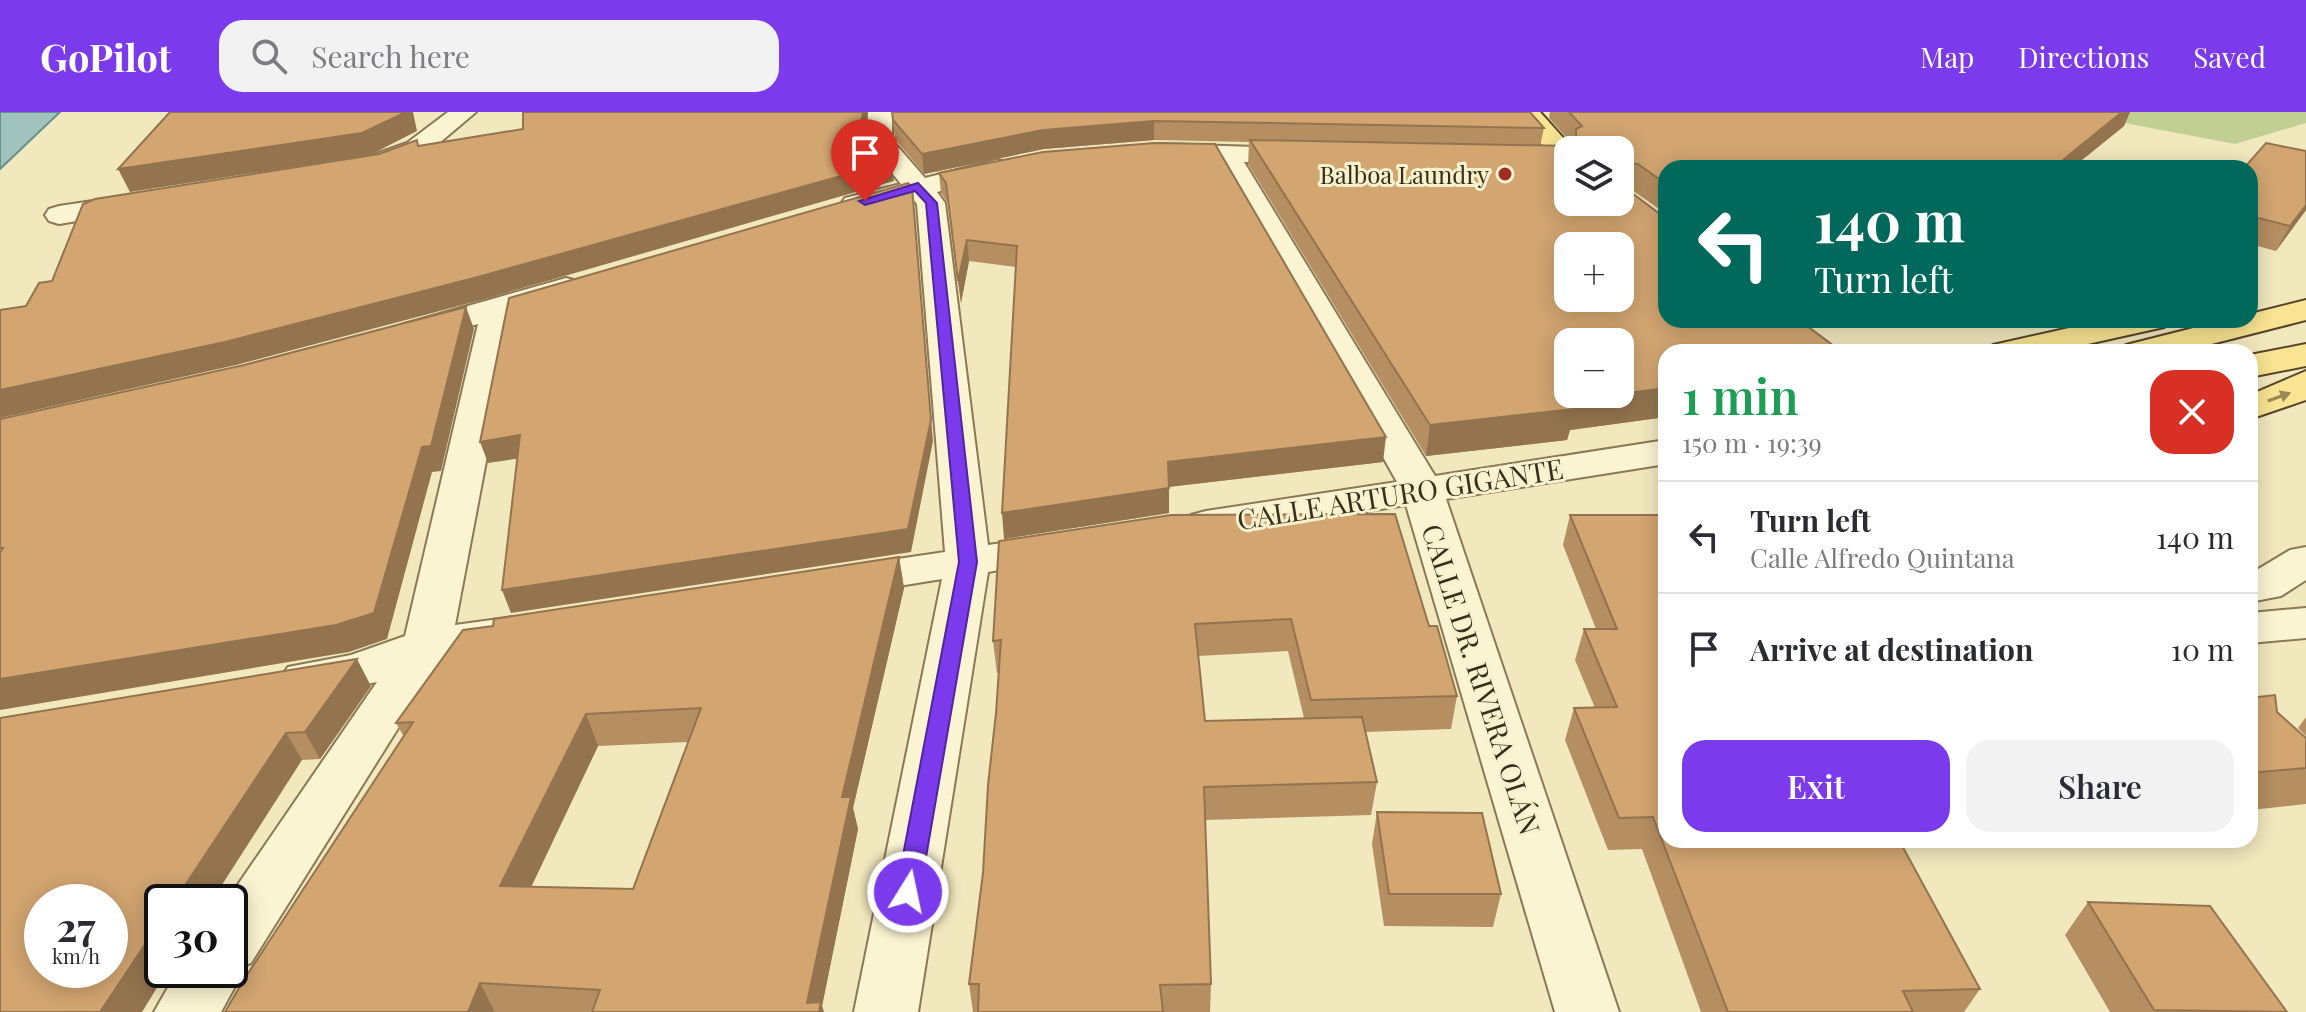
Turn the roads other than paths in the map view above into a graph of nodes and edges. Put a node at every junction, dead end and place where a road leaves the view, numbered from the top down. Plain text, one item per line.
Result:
1 (464, 112) edge
2 (880, 112) edge
3 (1527, 112) edge
4 (1554, 144) edge
5 (1225, 152) junction
6 (1128, 153) edge
7 (1330, 155) edge
8 (1523, 159) edge
9 (1554, 159) edge
10 (1031, 162) edge
11 (344, 172) edge
12 (918, 186) junction
13 (170, 198) edge
14 (832, 210) edge
15 (59, 215) dead end
16 (601, 278) edge
17 (2258, 299) edge
18 (2306, 301) edge
19 (498, 309) junction
20 (2306, 310) edge
21 (2258, 322) edge
22 (2115, 328) edge
23 (2234, 328) edge
24 (378, 341) edge
25 (2042, 344) edge
26 (2170, 344) edge
27 (2306, 355) edge
28 (2258, 364) edge
29 (2306, 382) edge
30 (2258, 405) edge
31 (1658, 453) edge
32 (1422, 489) junction
33 (1171, 530) edge
34 (1093, 542) edge
35 (2306, 560) edge
36 (968, 562) junction
37 (2258, 587) edge
38 (798, 588) edge
39 (2306, 623) edge
40 (551, 626) edge
41 (2258, 627) edge
42 (427, 645) junction
43 (264, 686) edge
44 (248, 918) edge
45 (201, 988) edge
46 (186, 1012) edge
47 (886, 1012) edge
48 (1587, 1012) edge

1 - 11 street
2 - 12 street
3 - 4 main road
5 - 6 street
5 - 7 street
5 - 32 street, CALLE DR. RIVERA OLÁN
8 - 9 street
10 - 12 street
12 - 14 street
12 - 36 street
13 - 15 street
16 - 19 street
17 - 18 main road
19 - 24 street
19 - 42 street
20 - 21 main road
22 - 25 main road
23 - 26 main road
27 - 28 main road
30 -> 29 main road
31 - 32 street, CALLE ARTURO GIGANTE
32 - 33 street, CALLE ARTURO GIGANTE
32 - 48 street, CALLE DR. RIVERA OLÁN
34 - 36 street
35 - 37 street
36 - 38 street
36 - 47 street
39 - 41 street
40 - 42 street
42 - 43 street
42 - 44 street
45 - 46 street

